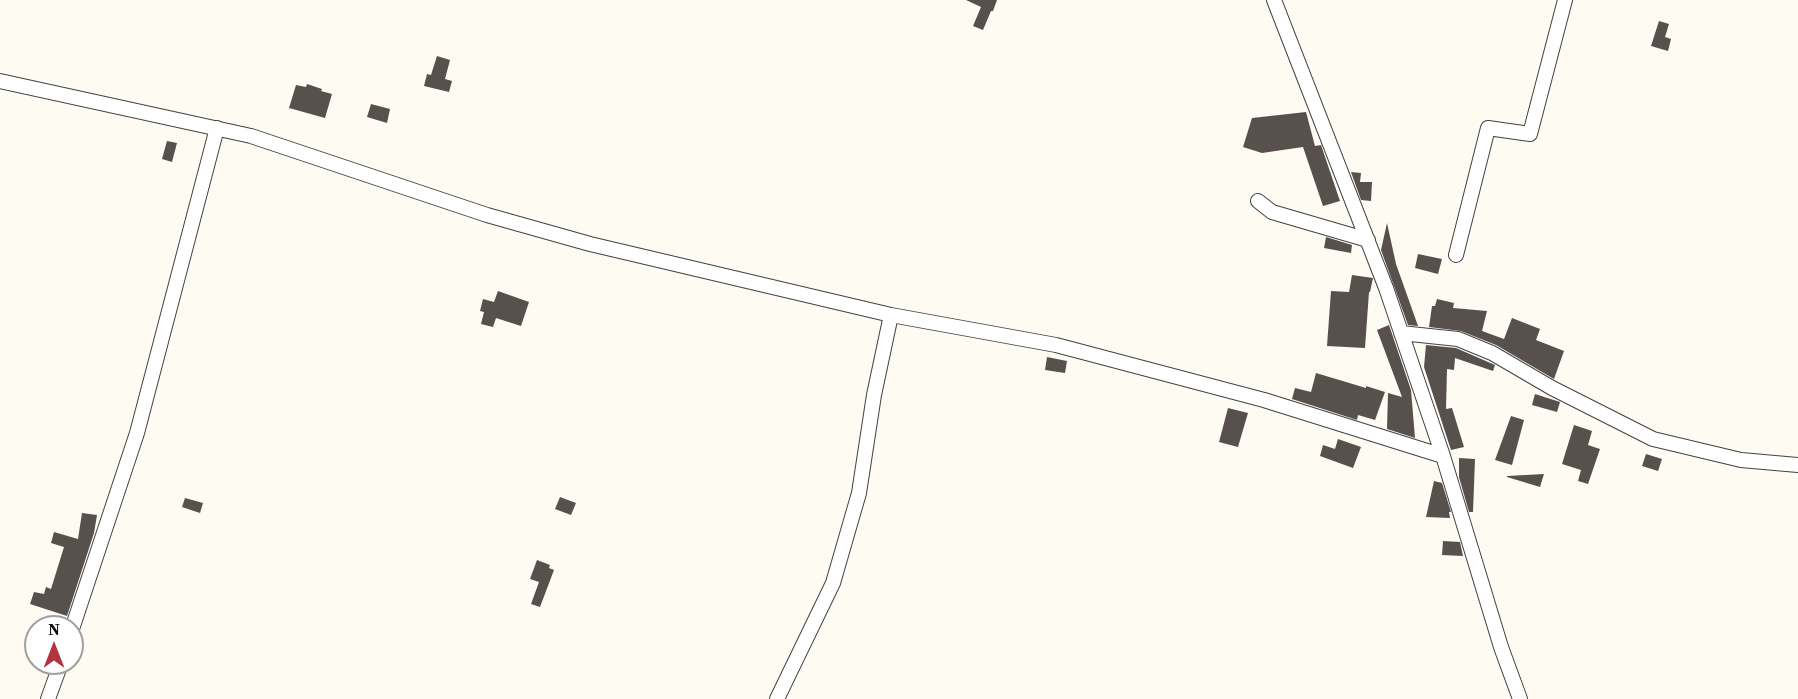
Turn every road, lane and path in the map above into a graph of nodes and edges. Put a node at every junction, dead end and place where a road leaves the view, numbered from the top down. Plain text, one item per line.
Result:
1 (1274, 0) edge
2 (1565, 0) edge
3 (0, 81) edge
4 (217, 128) junction
5 (1258, 201) dead end
6 (1368, 240) junction
7 (1456, 255) dead end
8 (891, 315) junction
9 (1401, 333) junction
10 (1443, 456) junction
11 (1798, 465) edge
12 (77, 615) edge
13 (57, 675) edge
14 (48, 699) edge
15 (777, 699) edge
16 (1520, 699) edge

1 - 6 street
2 - 7 street
3 - 4 street
4 - 8 street
4 - 12 street
5 - 6 street
6 - 9 street
8 - 10 street
8 - 15 street
9 - 10 street
9 - 11 street
10 - 16 street
13 - 14 street

